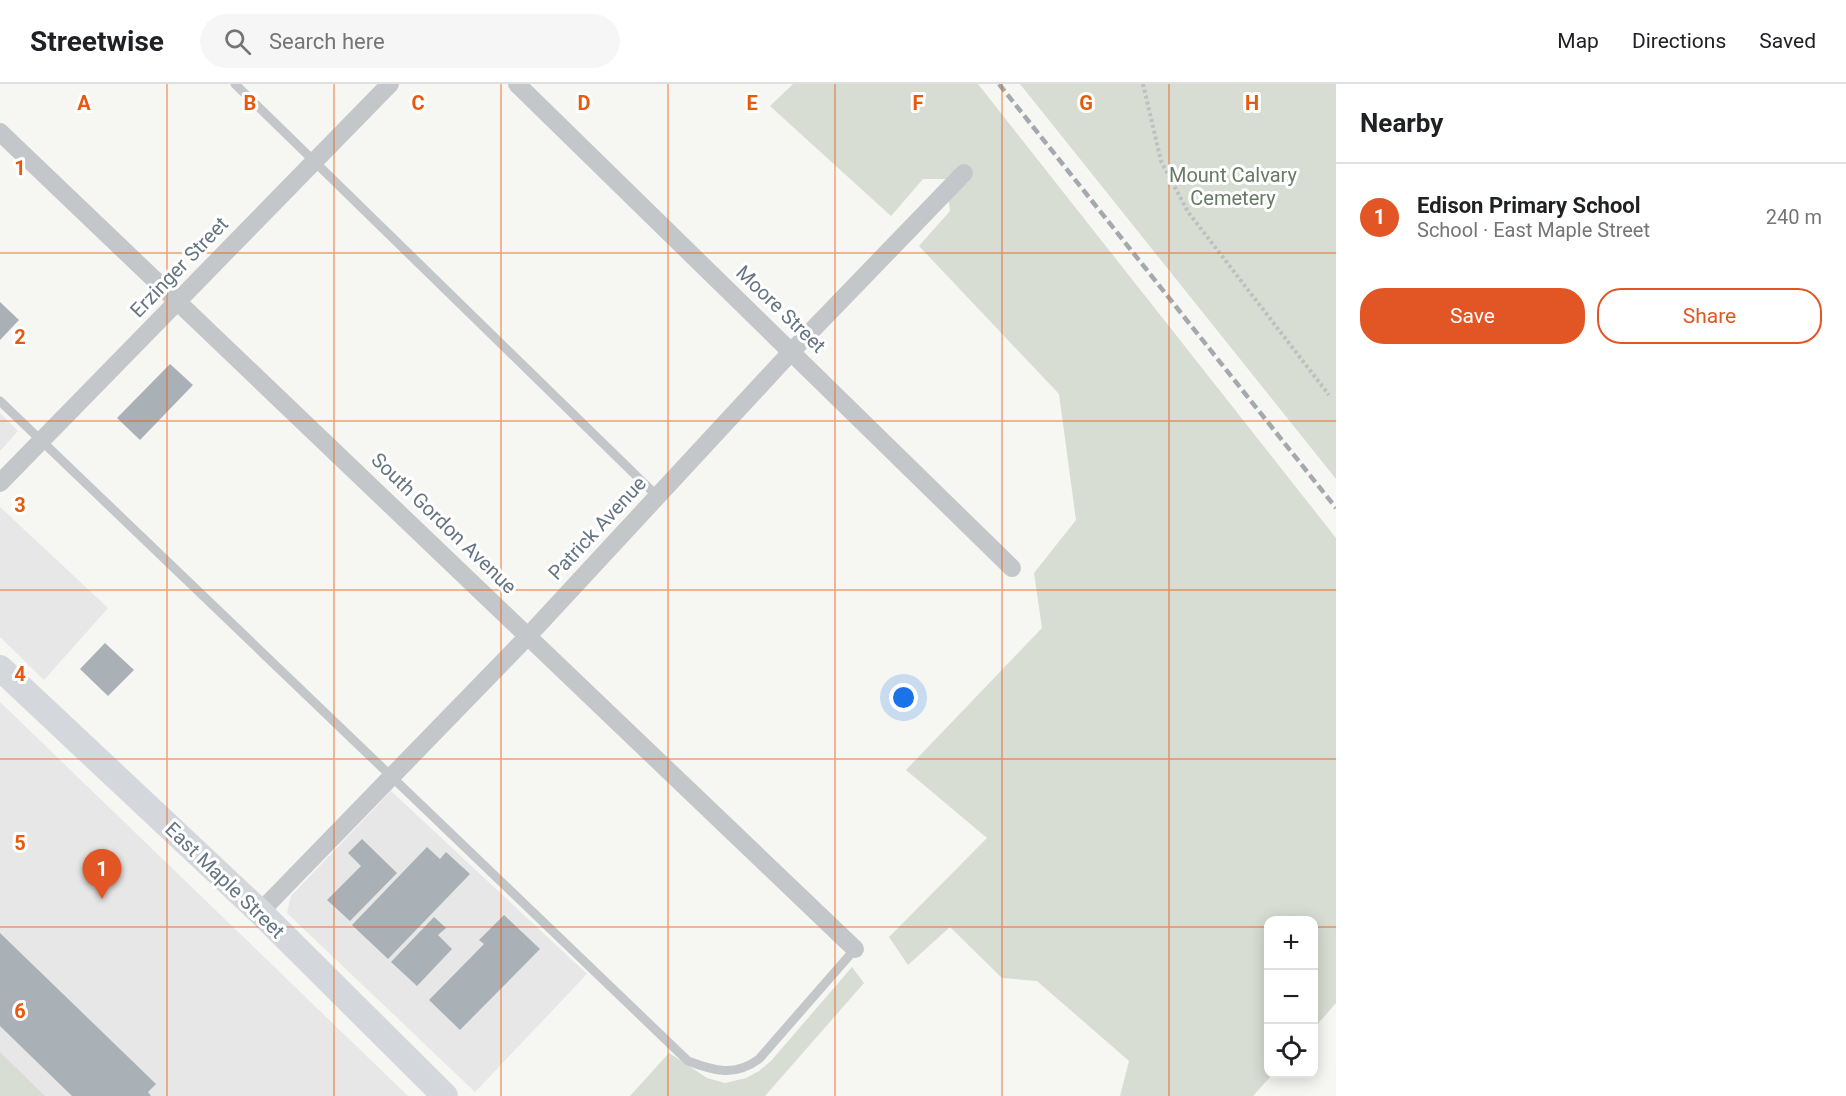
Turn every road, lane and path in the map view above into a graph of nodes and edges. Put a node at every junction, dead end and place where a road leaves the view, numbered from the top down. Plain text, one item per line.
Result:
1 (235, 84) edge
2 (390, 84) edge
3 (517, 84) edge
4 (1143, 84) edge
5 (0, 132) edge
6 (314, 161) junction
7 (964, 173) dead end
8 (178, 300) junction
9 (792, 351) junction
10 (1329, 395) dead end
11 (0, 401) edge
12 (41, 440) junction
13 (0, 483) edge
14 (657, 496) junction
15 (1012, 568) dead end
16 (529, 635) junction
17 (0, 668) edge
18 (391, 776) junction
19 (260, 912) junction
20 (855, 949) joint
21 (445, 1096) edge

1 - 6 lane
2 - 6 street, Erzinger Street
3 - 9 street, Moore Street
4 - 10 path
5 - 8 street, South Gordon Avenue
6 - 8 street, Erzinger Street
6 - 14 lane
7 - 9 street, Patrick Avenue
8 - 12 street, Erzinger Street
8 - 16 street, South Gordon Avenue
9 - 14 street, Patrick Avenue
9 - 15 street, Moore Street
11 - 12 lane
12 - 13 street, Erzinger Street
12 - 18 lane
14 - 16 street, Patrick Avenue
16 - 18 street, Patrick Avenue
16 - 20 street, South Gordon Avenue
17 - 19 main road, East Maple Street
18 - 19 street, Patrick Avenue
18 - 20 lane
19 - 21 main road, East Maple Street

